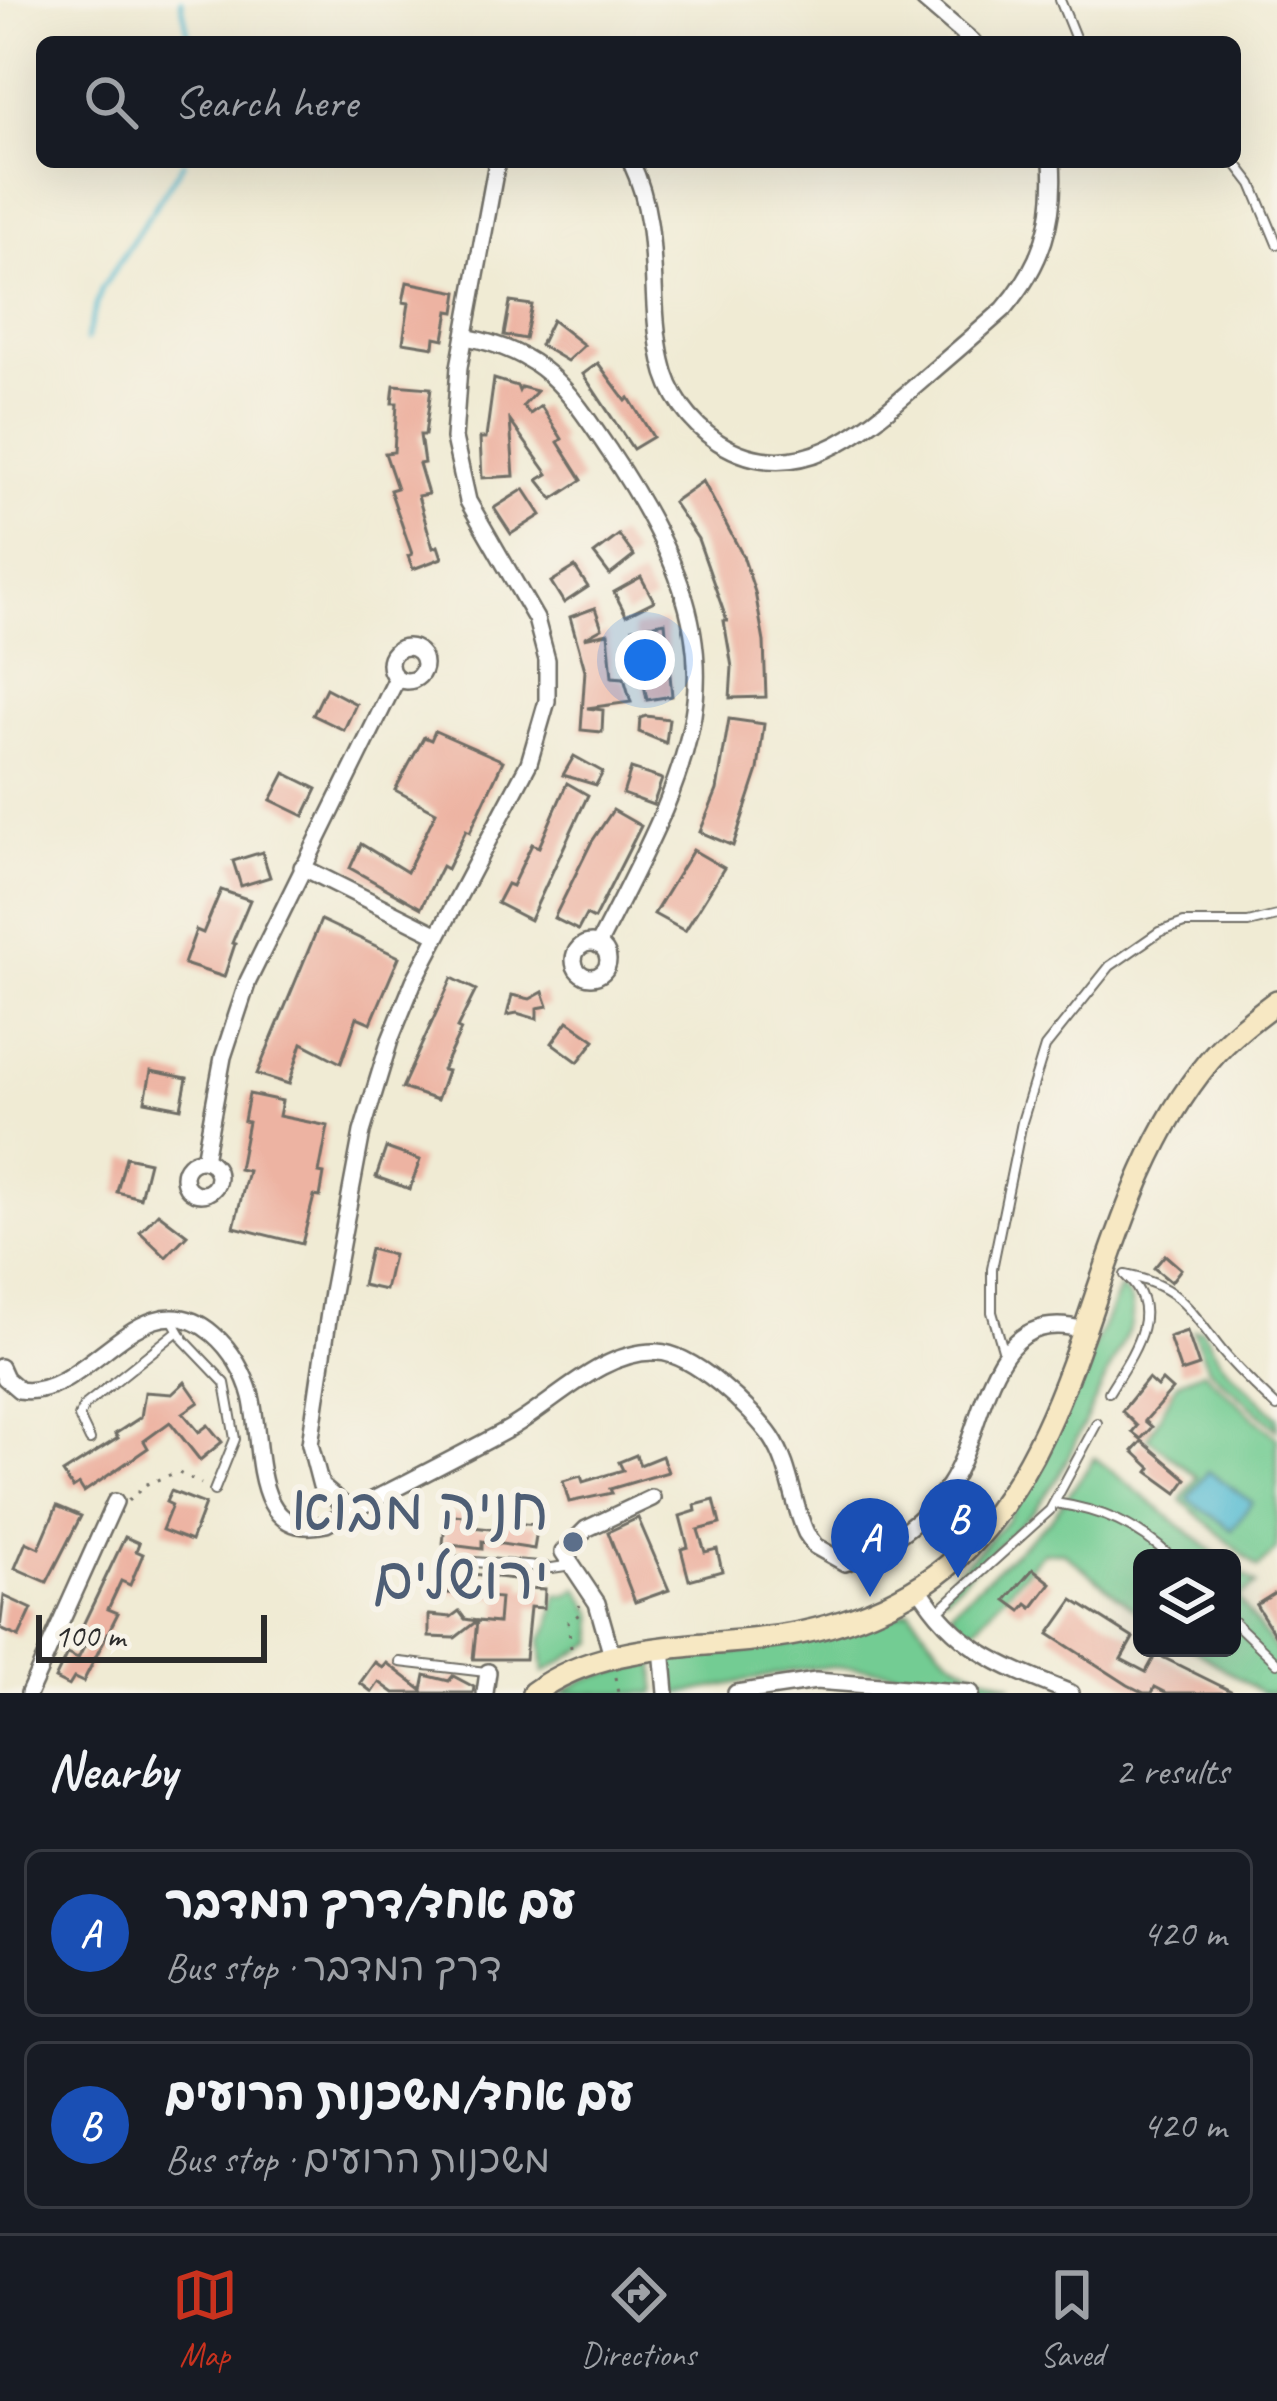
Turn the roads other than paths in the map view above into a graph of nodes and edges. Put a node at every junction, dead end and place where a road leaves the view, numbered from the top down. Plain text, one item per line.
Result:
1 (924, 0) edge
2 (1060, 0) edge
3 (967, 36) edge
4 (1075, 36) edge
5 (496, 168) edge
6 (634, 168) edge
7 (1052, 168) edge
8 (1240, 168) edge
9 (1277, 244) edge
10 (465, 337) junction
11 (397, 678) dead end
12 (302, 867) junction
13 (1277, 916) edge
14 (436, 934) junction
15 (598, 945) dead end
16 (1277, 1001) edge
17 (204, 1160) dead end
18 (1117, 1268) junction
19 (174, 1324) junction
20 (1084, 1330) junction
21 (1004, 1355) junction
22 (0, 1367) edge
23 (1109, 1392) dead end
24 (1277, 1408) edge
25 (1097, 1423) dead end
26 (90, 1440) dead end
27 (214, 1490) road end
28 (652, 1498) dead end
29 (115, 1502) road end
30 (1055, 1503) junction
31 (351, 1511) junction
32 (1160, 1549) edge
33 (568, 1558) junction
34 (448, 1560) dead end
35 (918, 1586) junction
36 (935, 1614) junction
37 (1241, 1629) edge
38 (662, 1648) junction
39 (612, 1656) junction
40 (400, 1662) dead end
41 (1277, 1663) edge
42 (488, 1672) joint
43 (1052, 1685) junction
44 (839, 1687) edge
45 (758, 1691) edge
46 (29, 1693) edge
47 (485, 1693) edge
48 (533, 1693) edge
49 (666, 1693) edge
50 (736, 1693) edge
51 (971, 1693) edge
52 (1030, 1693) edge
53 (1071, 1693) edge

1 - 3 street
2 - 4 lane
5 - 10 street
6 - 7 street
8 - 9 lane
10 - 14 street
10 - 15 street
11 - 12 street
12 - 14 street
12 - 17 street
13 - 21 lane
14 - 31 street
16 - 18 street
18 - 20 street
18 - 23 lane
18 - 24 lane
19 - 22 street
19 - 26 lane
19 - 27 lane
19 - 31 street
20 - 21 street
20 - 35 street
21 - 31 street
25 - 30 lane
28 - 33 street
29 - 46 street
30 - 32 lane
30 - 36 lane
33 - 34 lane
33 - 39 street
35 - 36 street
35 - 38 street
36 - 43 street
37 - 41 lane
38 - 39 street
38 - 49 street
39 - 48 street
40 - 42 lane
42 - 47 street
43 - 52 street
43 - 53 street
44 - 45 street
44 - 51 street
45 - 50 street

